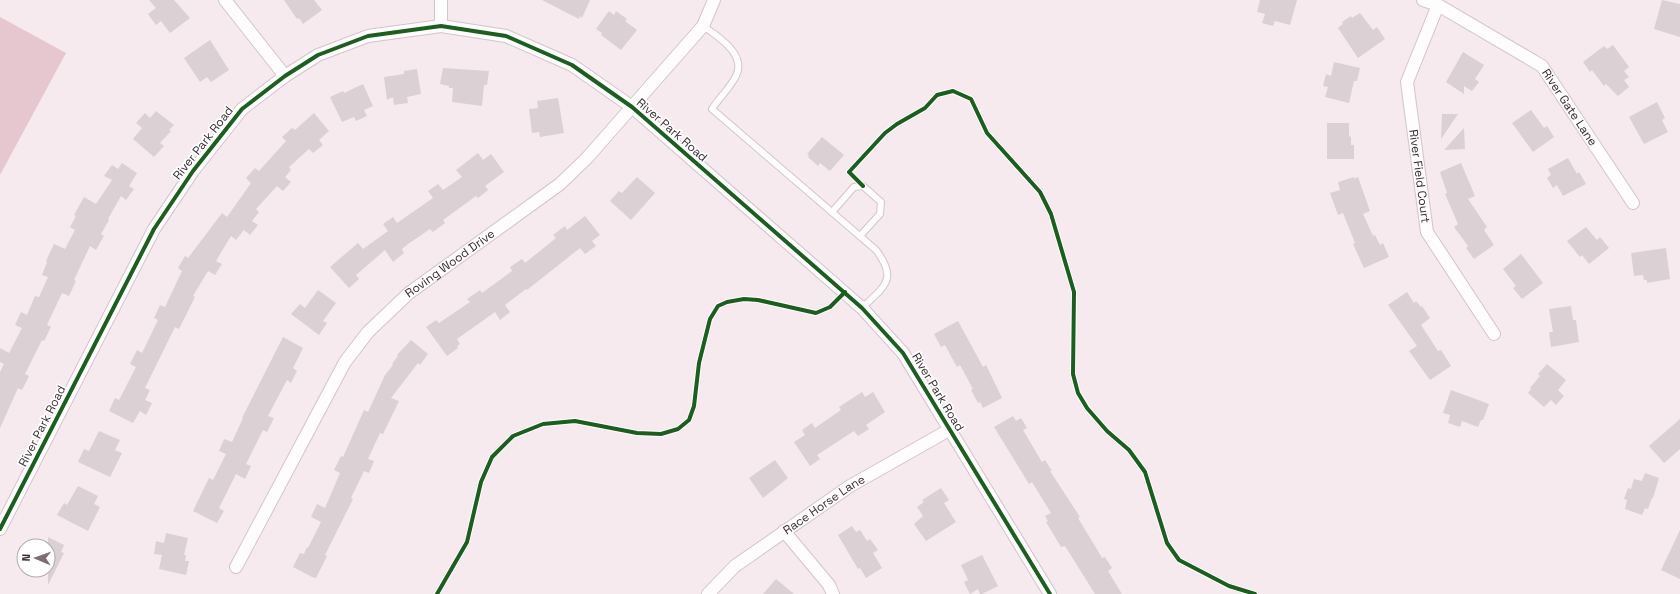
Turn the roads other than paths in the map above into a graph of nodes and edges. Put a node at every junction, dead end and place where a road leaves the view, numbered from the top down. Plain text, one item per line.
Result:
1 (225, 0) edge
2 (441, 0) edge
3 (714, 0) edge
4 (1423, 0) edge
5 (1438, 4) junction
6 (441, 26) junction
7 (703, 26) junction
8 (285, 76) junction
9 (632, 107) junction
10 (1633, 203) dead end
11 (832, 212) junction
12 (860, 236) junction
13 (862, 308) junction
14 (1494, 334) dead end
15 (949, 430) junction
16 (0, 529) edge
17 (784, 531) junction
18 (236, 567) dead end
19 (708, 594) edge
20 (833, 594) edge
21 (1050, 594) edge

1 - 8 street
2 - 6 street
3 - 7 street, Roving Wood Drive
4 - 5 street, River Gate Lane
5 - 10 street, River Gate Lane
5 - 14 street, River Field Court
6 - 8 street, River Park Road
6 - 9 street, River Park Road
7 - 9 street, Roving Wood Drive
7 - 11 lane
8 - 16 street, River Park Road
9 - 13 street, River Park Road
9 - 18 street, Roving Wood Drive
11 - 12 lane
11 - 12 lane
12 - 13 lane
13 - 15 street, River Park Road
15 - 17 street, Race Horse Lane
15 - 21 street, River Park Road
17 - 19 street, Race Horse Lane
17 - 20 street

